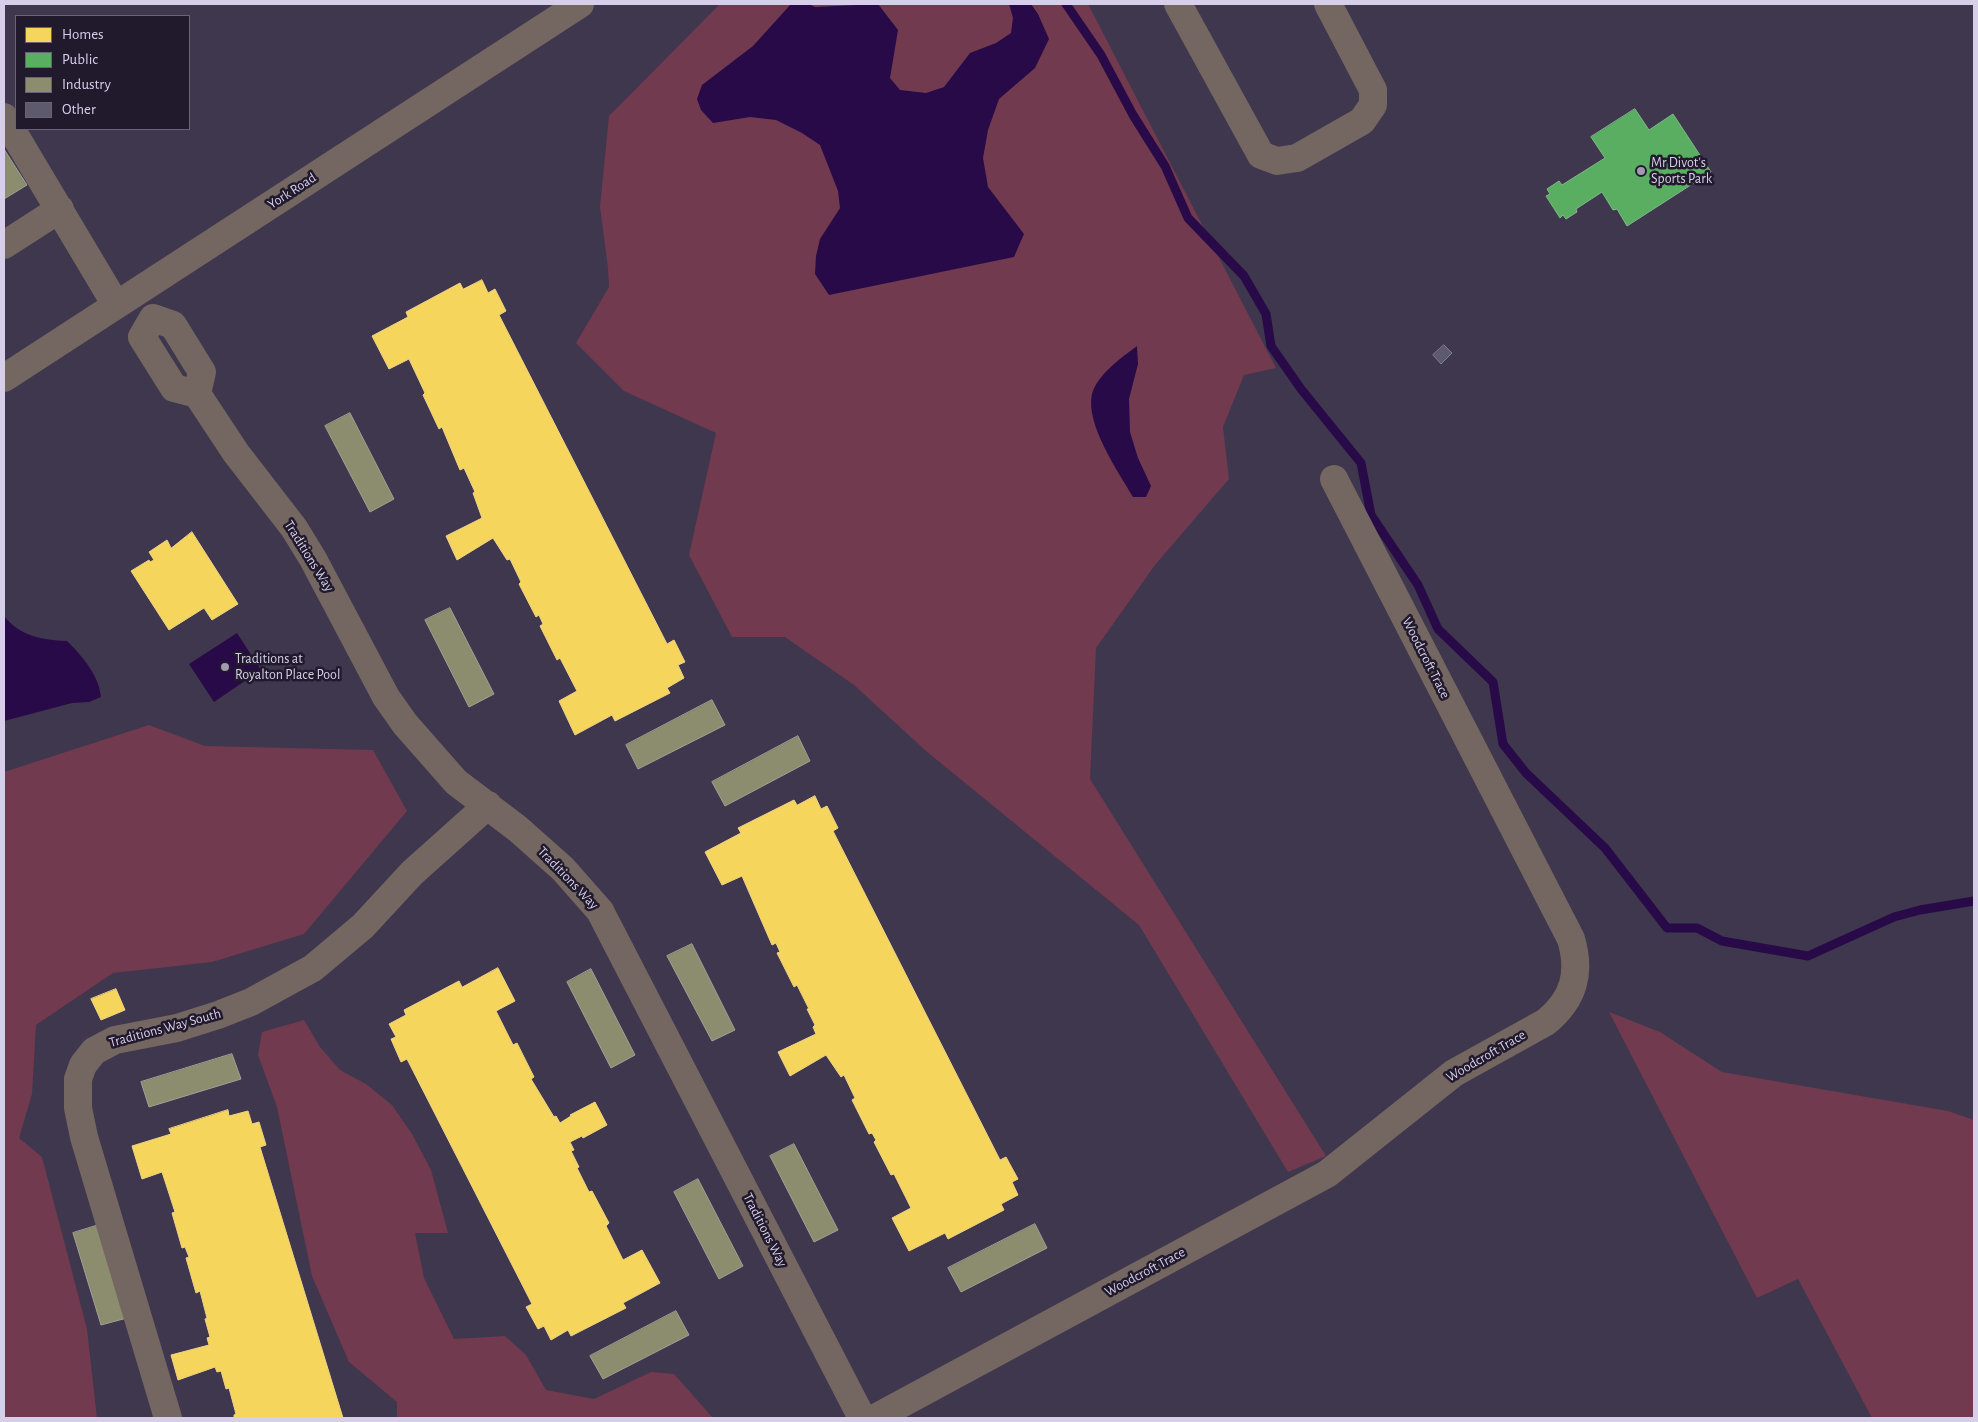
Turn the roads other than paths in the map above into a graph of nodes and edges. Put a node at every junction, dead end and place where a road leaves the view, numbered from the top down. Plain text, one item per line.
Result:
1 (580, 4) edge
2 (1178, 4) edge
3 (1328, 4) edge
4 (4, 117) edge
5 (60, 209) junction
6 (4, 245) edge
7 (126, 298) junction
8 (4, 378) edge
9 (1334, 479) dead end
10 (488, 805) junction
11 (168, 1418) edge
12 (862, 1418) edge
13 (876, 1418) edge

1 - 7 street, York Road
2 - 3 street
4 - 5 street, Traditions Way
5 - 6 street
5 - 7 street, Traditions Way
7 - 8 street, York Road
7 - 10 street, Traditions Way
9 - 13 street, Woodcroft Trace
10 - 11 street, Traditions Way South
10 - 12 street, Traditions Way

